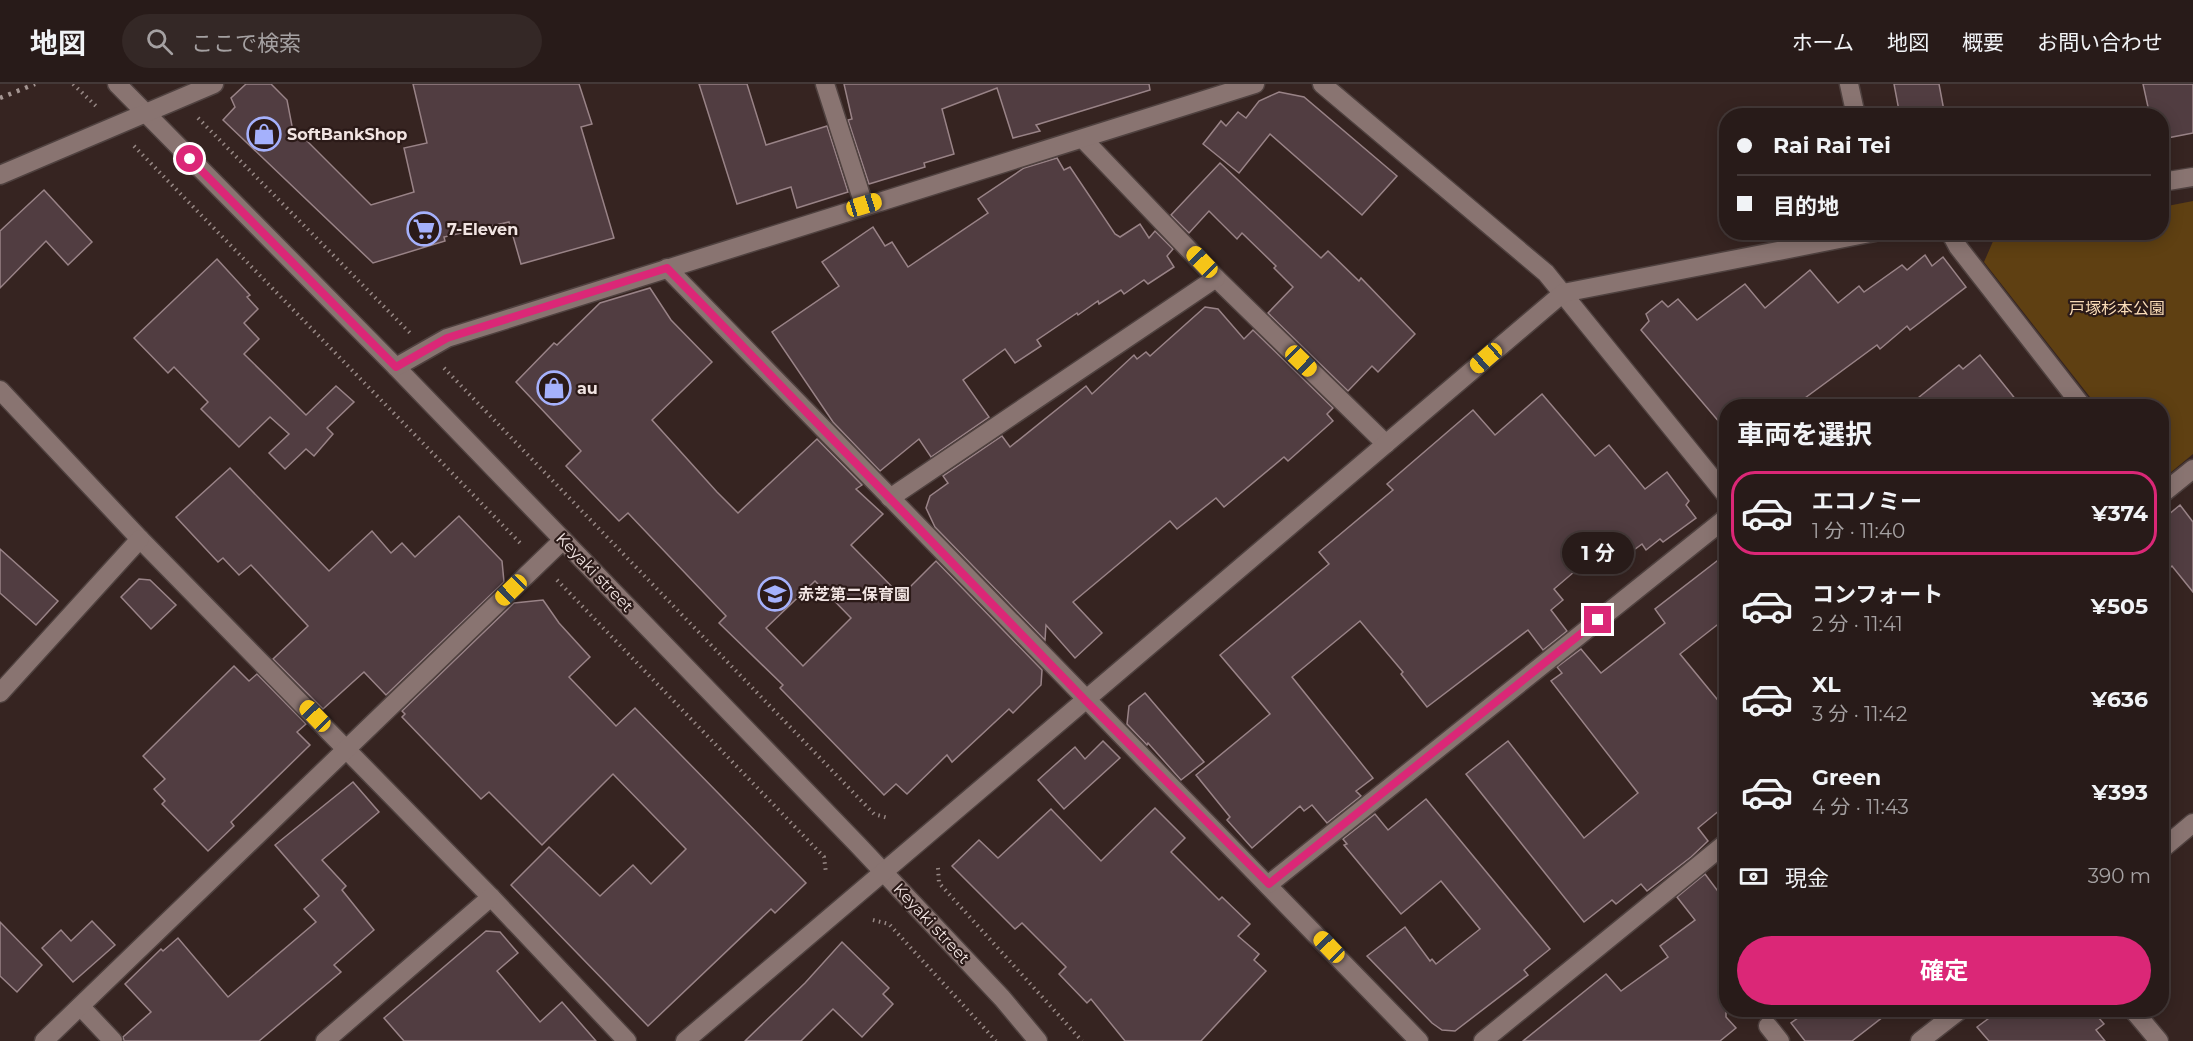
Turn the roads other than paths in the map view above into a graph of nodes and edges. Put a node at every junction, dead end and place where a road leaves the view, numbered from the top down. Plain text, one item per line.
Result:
1 (117, 84) edge
2 (214, 84) edge
3 (825, 84) edge
4 (1255, 84) edge
5 (1322, 84) edge
6 (1849, 84) edge
7 (1854, 108) edge
8 (144, 112) junction
9 (1083, 139) junction
10 (0, 175) edge
11 (2193, 177) edge
12 (2169, 182) edge
13 (864, 205) junction
14 (1834, 240) edge
15 (1954, 240) edge
16 (667, 268) junction
17 (1216, 278) junction
18 (1563, 293) junction
19 (396, 367) junction
20 (0, 390) edge
21 (2077, 399) edge
22 (1386, 444) junction
23 (2193, 469) edge
24 (1719, 486) edge
25 (2169, 488) edge
26 (890, 498) junction
27 (1719, 524) edge
28 (140, 539) junction
29 (563, 540) junction
30 (0, 693) edge
31 (1085, 700) junction
32 (347, 748) junction
33 (2193, 823) edge
34 (2169, 843) edge
35 (1719, 849) edge
36 (885, 872) junction
37 (1269, 884) junction
38 (491, 897) junction
39 (81, 1007) junction
40 (1951, 1017) edge
41 (2139, 1017) edge
42 (1768, 1026) dead end
43 (44, 1041) edge
44 (113, 1041) edge
45 (325, 1041) edge
46 (627, 1041) edge
47 (685, 1041) edge
48 (1038, 1041) edge
49 (1419, 1041) edge
50 (1483, 1041) edge
51 (1780, 1041) edge
52 (1920, 1041) edge
53 (2158, 1041) edge

1 - 8 street, Keyaki street
2 - 8 street
3 - 13 street
4 - 9 street
5 - 18 street
6 - 7 street
8 - 10 street
8 - 19 street, Keyaki street
9 - 13 street
9 - 17 street
11 - 12 street
13 - 16 street
14 - 18 street
15 - 21 street
16 - 19 street
16 - 26 street
17 - 22 street
17 - 26 street
18 - 22 street
18 - 24 street
19 - 29 street, Keyaki street
20 - 28 street
22 - 31 street
23 - 25 street
26 - 31 street
27 - 37 street
28 - 30 street
28 - 32 street
29 - 32 street
29 - 36 street, Keyaki street
31 - 36 street
31 - 37 street
32 - 38 street
32 - 39 street
33 - 34 street
35 - 50 street
36 - 47 street
36 - 48 street, Keyaki street
37 - 49 street
38 - 45 street
38 - 46 street
39 - 43 street
39 - 44 street
40 - 52 street
41 - 53 street
42 - 51 street

